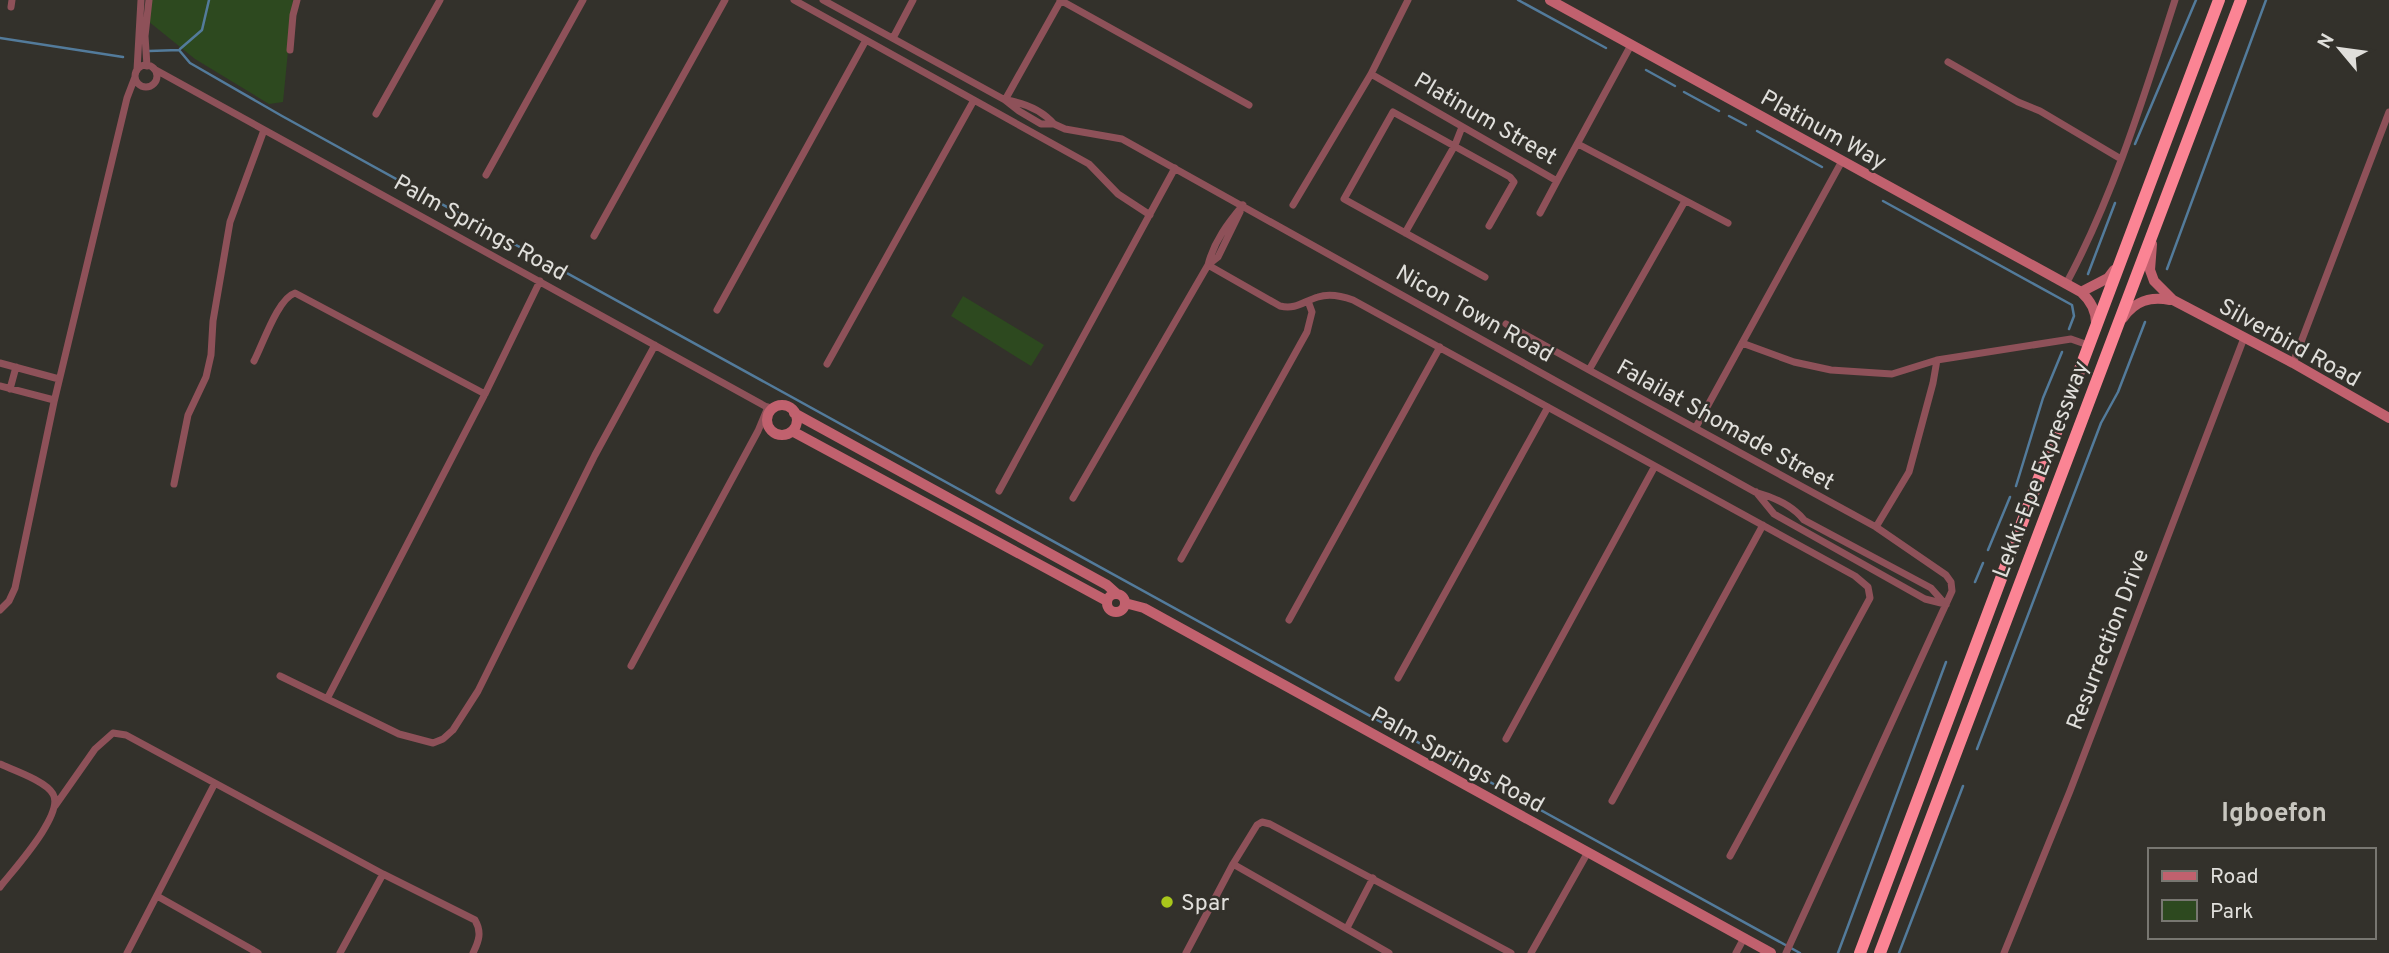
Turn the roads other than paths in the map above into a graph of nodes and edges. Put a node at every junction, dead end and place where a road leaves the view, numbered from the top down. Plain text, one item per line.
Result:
1 (141, 0) edge
2 (149, 0) edge
3 (297, 0) edge
4 (440, 0) edge
5 (583, 0) edge
6 (725, 0) edge
7 (794, 0) edge
8 (823, 0) edge
9 (914, 0) edge
10 (1061, 0) edge
11 (1408, 0) edge
12 (1549, 0) edge
13 (2175, 0) edge
14 (2219, 0) edge
15 (2241, 0) edge
16 (893, 38) junction
17 (866, 40) junction
18 (1631, 45) junction
19 (290, 50) dead end
20 (1948, 62) dead end
21 (151, 67) junction
22 (136, 73) junction
23 (1371, 74) junction
24 (170, 79) junction
25 (154, 83) junction
26 (144, 87) junction
27 (127, 98) junction
28 (974, 100) junction
29 (1005, 100) junction
30 (1249, 104) dead end
31 (2389, 112) edge
32 (376, 114) dead end
33 (1462, 127) junction
34 (264, 130) junction
35 (1578, 144) junction
36 (1455, 145) junction
37 (2121, 159) junction
38 (1842, 161) junction
39 (1175, 168) junction
40 (486, 174) dead end
41 (1558, 181) junction
42 (1685, 201) junction
43 (1243, 205) junction
44 (1293, 205) dead end
45 (1540, 213) dead end
46 (1150, 215) junction
47 (1728, 223) dead end
48 (2157, 225) junction
49 (1489, 226) dead end
50 (1405, 233) junction
51 (594, 236) dead end
52 (1208, 265) junction
53 (2118, 266) junction
54 (1485, 277) dead end
55 (540, 281) junction
56 (2066, 284) junction
57 (2081, 292) junction
58 (2173, 300) junction
59 (1308, 301) junction
60 (717, 310) dead end
61 (2096, 323) junction
62 (1506, 324) dead end
63 (2116, 327) junction
64 (2244, 338) junction
65 (1742, 343) junction
66 (655, 345) junction
67 (2088, 345) junction
68 (1440, 348) junction
69 (1937, 360) junction
70 (254, 361) dead end
71 (0, 363) edge
72 (2293, 363) junction
73 (827, 365) dead end
74 (16, 367) junction
75 (1589, 370) junction
76 (59, 379) junction
77 (0, 386) edge
78 (10, 389) junction
79 (485, 394) junction
80 (54, 400) junction
81 (1548, 407) junction
82 (770, 408) junction
83 (794, 413) junction
84 (2389, 418) edge
85 (1696, 428) junction
86 (792, 431) junction
87 (1655, 466) junction
88 (174, 484) dead end
89 (999, 491) dead end
90 (1755, 492) junction
91 (1073, 498) dead end
92 (1780, 502) junction
93 (1774, 514) junction
94 (1804, 520) junction
95 (1763, 526) junction
96 (1876, 527) junction
97 (1800, 529) junction
98 (1181, 559) dead end
99 (1116, 594) junction
100 (1107, 601) junction
101 (1125, 603) junction
102 (1946, 604) junction
103 (0, 610) edge
104 (1289, 620) dead end
105 (631, 666) dead end
106 (280, 676) dead end
107 (1398, 678) dead end
108 (327, 699) junction
109 (1506, 739) dead end
110 (0, 764) edge
111 (215, 783) junction
112 (1612, 801) dead end
113 (55, 806) junction
114 (1588, 852) junction
115 (1730, 856) dead end
116 (1233, 864) junction
117 (383, 874) junction
118 (1373, 878) junction
119 (0, 887) edge
120 (157, 895) junction
121 (1347, 928) junction
122 (1744, 938) junction
123 (1860, 951) edge
124 (127, 953) edge
125 (258, 953) edge
126 (340, 953) edge
127 (473, 953) edge
128 (1186, 953) edge
129 (1389, 953) edge
130 (1511, 953) edge
131 (1531, 953) edge
132 (1735, 953) edge
133 (1771, 953) edge
134 (1786, 953) edge
135 (1880, 953) edge
136 (2004, 953) edge

1 - 22 street
2 - 21 street
3 - 19 street
4 - 32 street
5 - 40 street
6 - 51 street
7 - 17 street
8 - 16 street, Nicon Town Road
9 - 16 street
10 - 29 street
10 - 30 street
11 - 23 street
12 - 18 street, Platinum Way
13 - 37 street
14 - 53 highway, Lekki-Epe Expressway
15 - 48 highway, Lekki-Epe Expressway
16 - 29 street, Nicon Town Road
17 - 28 street
17 - 60 street
18 - 35 street, Platinum Street
18 - 38 street, Platinum Way
20 - 37 street
21 - 22 street
21 - 24 street, Palm Springs Road
21 - 25 street
22 - 26 street
22 - 27 street
23 - 33 street, Platinum Street
23 - 44 street
24 - 25 street
24 - 34 street, Palm Springs Road
25 - 26 street
26 - 27 street
27 - 76 street
28 - 46 street
28 - 73 street
29 - 39 street, Nicon Town Road
31 - 72 street
33 - 36 street
33 - 41 street, Platinum Street
34 - 55 street, Palm Springs Road
34 - 88 street
35 - 41 street, Platinum Street
35 - 42 street
36 - 49 street
36 - 50 street
36 - 50 street
37 - 56 street
38 - 56 street, Platinum Way
38 - 65 street
39 - 43 street, Nicon Town Road
39 - 46 street
41 - 45 street
42 - 47 street
42 - 75 street, Falailat Shomade Street
43 - 52 street
43 - 90 street, Nicon Town Road
46 - 89 street
48 - 58 street
48 - 63 highway, Lekki-Epe Expressway
50 - 54 street
52 - 59 street
52 - 91 street
53 - 57 street
53 - 61 highway, Lekki-Epe Expressway
55 - 66 street, Palm Springs Road
55 - 79 street
56 - 57 street, Platinum Way
57 - 61 street
58 - 63 street
58 - 64 street, Silverbird Road
59 - 68 street
59 - 98 street
61 - 67 highway, Lekki-Epe Expressway
62 - 75 street
63 - 135 highway, Lekki-Epe Expressway
64 - 72 street, Silverbird Road
64 - 136 street, Resurrection Drive
65 - 69 street
65 - 85 street
66 - 82 street, Palm Springs Road
66 - 108 street
67 - 69 street
67 - 123 highway, Lekki-Epe Expressway
68 - 81 street
68 - 104 street
69 - 96 street
70 - 79 street
71 - 74 street
72 - 84 street, Silverbird Road
74 - 76 street
74 - 78 street
75 - 85 street, Falailat Shomade Street
76 - 80 street
77 - 78 street
78 - 80 street
79 - 108 street
80 - 103 street
81 - 87 street
81 - 107 street
82 - 83 street
82 - 86 street
82 - 105 street
83 - 86 street
83 - 99 street
85 - 96 street, Falailat Shomade Street
86 - 100 street
87 - 95 street
87 - 109 street
90 - 92 street, Nicon Town Road
90 - 93 street, Nicon Town Road
92 - 93 street
92 - 94 street, Nicon Town Road
93 - 97 street, Nicon Town Road
94 - 97 street
94 - 102 street, Nicon Town Road
95 - 112 street
95 - 115 street
96 - 102 street, Falailat Shomade Street
97 - 102 street, Nicon Town Road
99 - 100 street
99 - 101 street
100 - 101 street
101 - 114 street, Palm Springs Road
102 - 134 street
106 - 108 street
110 - 113 street
111 - 113 street
111 - 117 street
111 - 120 street
113 - 119 street
114 - 122 street, Palm Springs Road
114 - 131 street
116 - 118 street
116 - 121 street
116 - 128 street
117 - 126 street
117 - 127 street
118 - 121 street
118 - 130 street
120 - 124 street
120 - 125 street
121 - 129 street
122 - 132 street
122 - 133 street, Palm Springs Road

